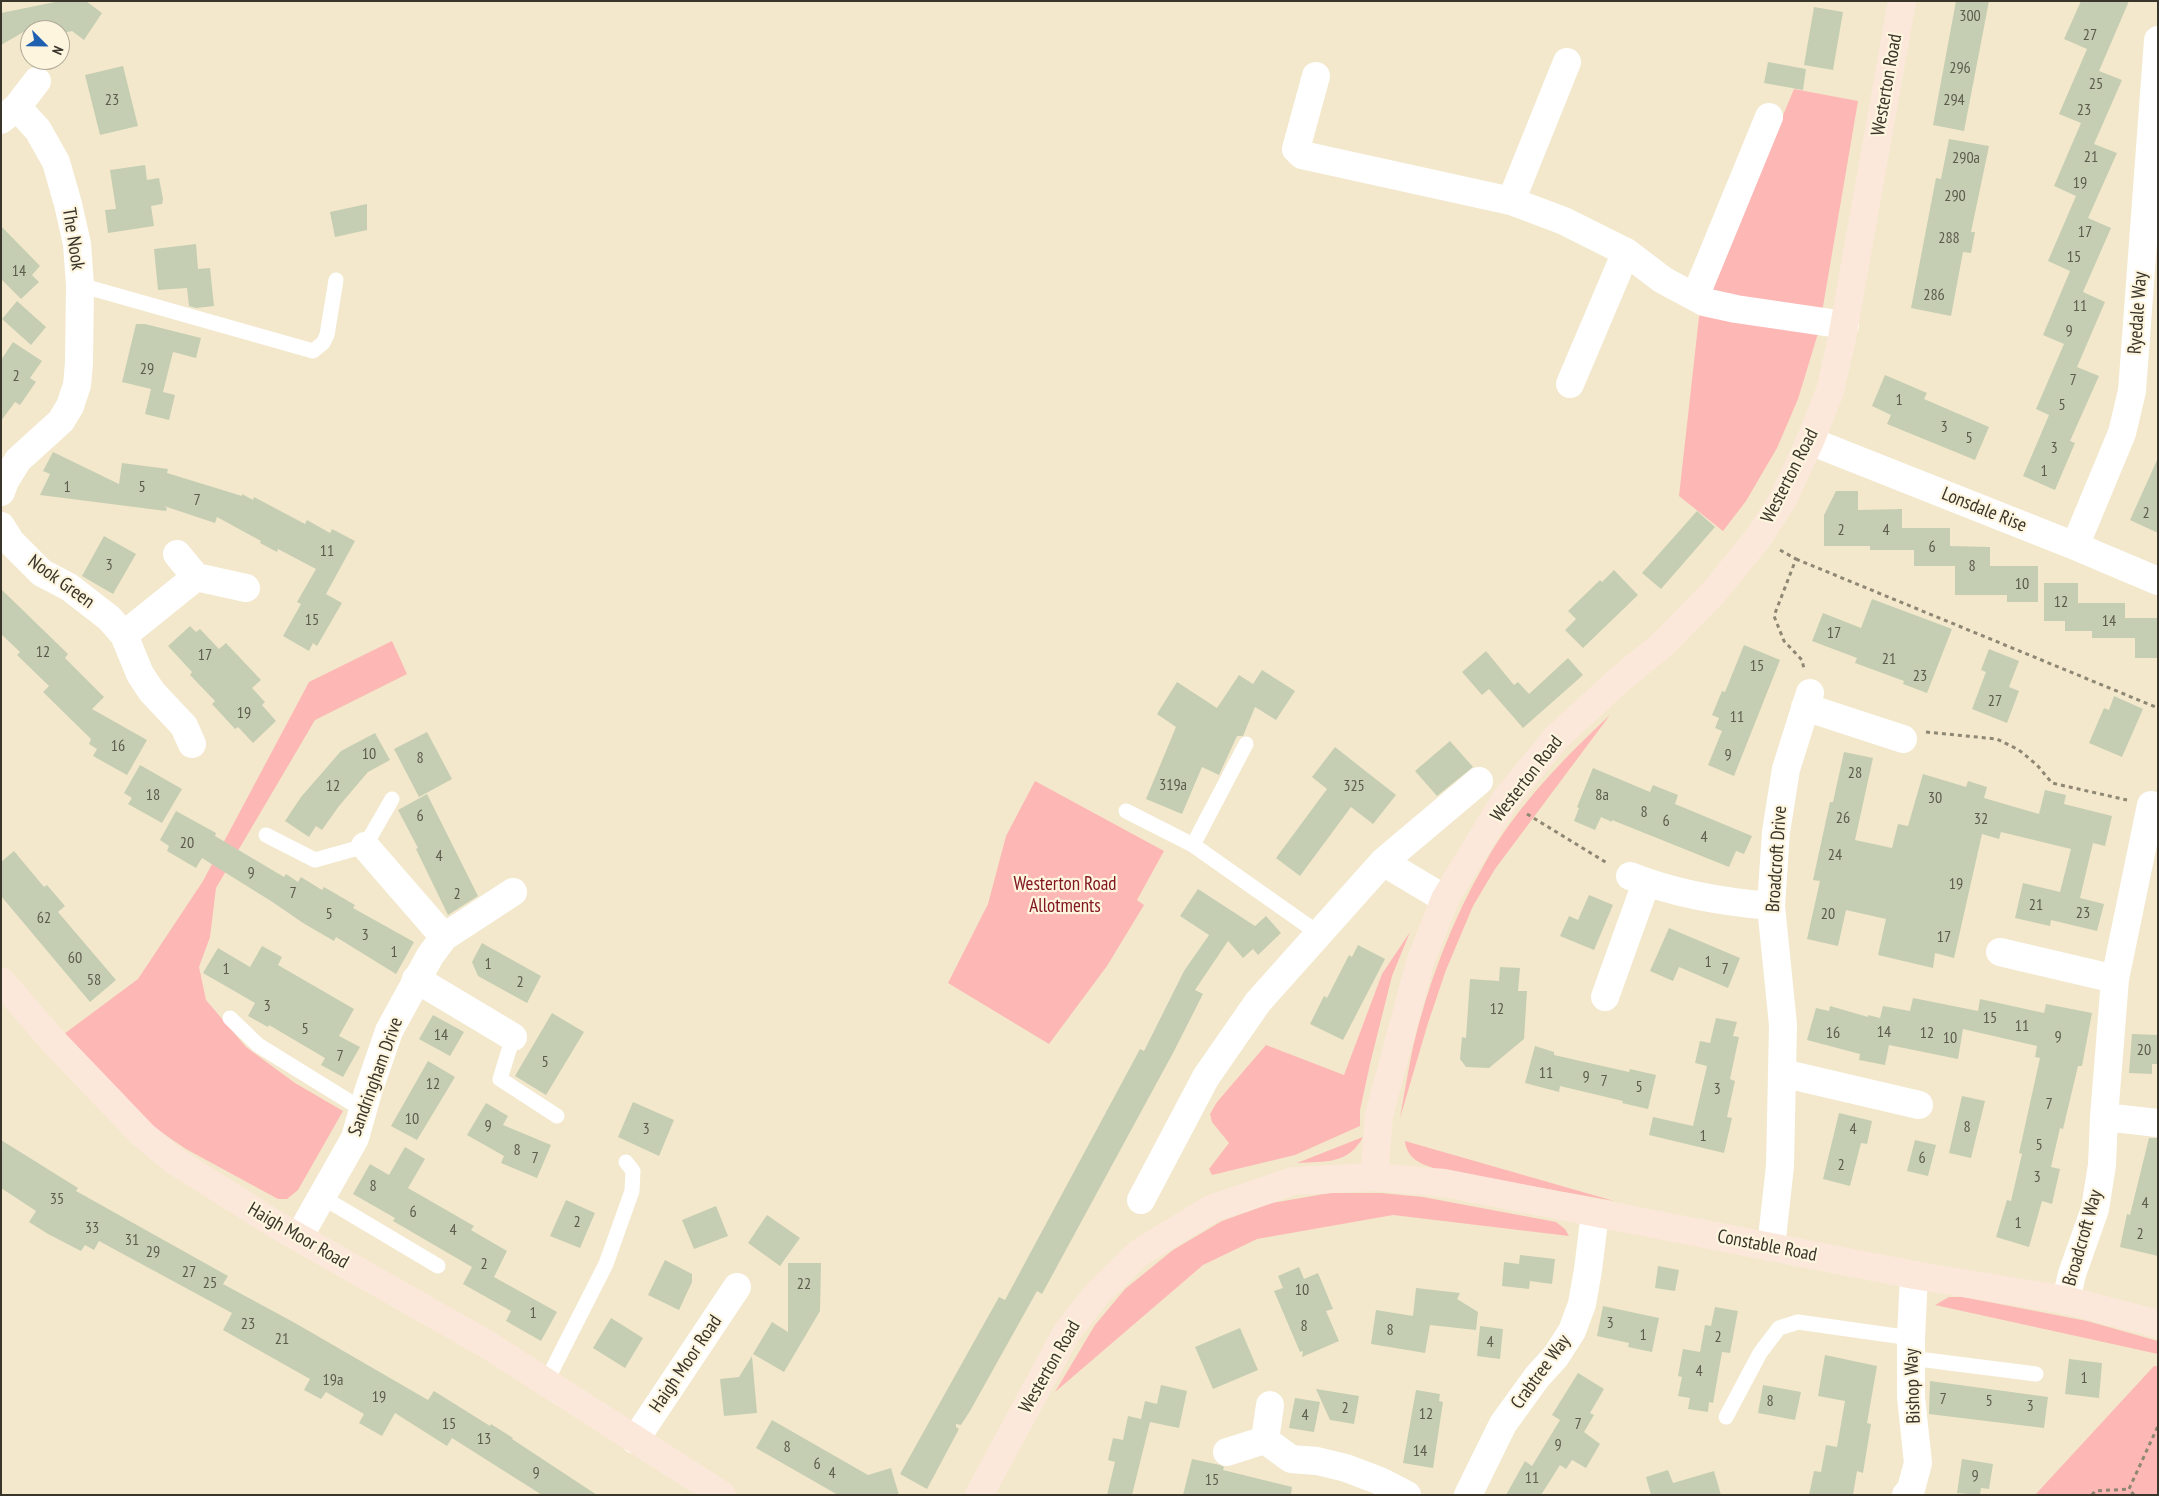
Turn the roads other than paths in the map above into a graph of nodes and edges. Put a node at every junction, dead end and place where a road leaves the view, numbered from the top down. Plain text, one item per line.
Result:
1 (1902, 1) edge
2 (2158, 40) edge
3 (1567, 62) dead end
4 (1316, 76) dead end
5 (37, 81) dead end
6 (9, 114) edge
7 (1769, 117) dead end
8 (1511, 201) junction
9 (1626, 252) junction
10 (336, 280) dead end
11 (80, 285) junction
12 (1695, 296) junction
13 (1845, 325) junction
14 (1570, 384) dead end
15 (1810, 441) junction
16 (1, 492) edge
17 (1, 526) edge
18 (2075, 546) junction
19 (178, 554) dead end
20 (196, 577) junction
21 (2158, 582) edge
22 (246, 588) dead end
23 (124, 635) junction
24 (1903, 739) road end
25 (192, 744) dead end
26 (1246, 744) dead end
27 (1480, 781) dead end
28 (392, 799) dead end
29 (2151, 805) road end
30 (1126, 811) dead end
31 (266, 835) dead end
32 (1193, 845) junction
33 (365, 846) junction
34 (2150, 847) edge
35 (1383, 862) junction
36 (513, 892) dead end
37 (1446, 899) junction
38 (1771, 906) junction
39 (1318, 933) junction
40 (444, 937) junction
41 (2000, 952) dead end
42 (416, 979) junction
43 (2116, 979) junction
44 (1, 981) edge
45 (1605, 997) dead end
46 (230, 1018) dead end
47 (513, 1037) joint
48 (1782, 1072) junction
49 (1919, 1105) dead end
50 (363, 1110) junction
51 (557, 1116) dead end
52 (2104, 1116) junction
53 (2158, 1123) edge
54 (626, 1162) dead end
55 (1374, 1177) junction
56 (322, 1197) junction
57 (1141, 1200) dead end
58 (1594, 1213) junction
59 (299, 1237) junction
60 (1771, 1247) junction
61 (438, 1266) dead end
62 (1914, 1275) junction
63 (737, 1287) dead end
64 (2066, 1300) junction
65 (2158, 1324) edge
66 (1911, 1349) junction
67 (2036, 1374) dead end
68 (546, 1382) junction
69 (1270, 1406) dead end
70 (1726, 1417) dead end
71 (635, 1440) junction
72 (1265, 1440) junction
73 (1226, 1452) dead end
74 (722, 1495) edge
75 (979, 1495) edge
76 (1407, 1495) edge
77 (1468, 1495) edge
78 (1906, 1495) edge

1 - 13 street, Westerton Road
2 - 18 street, Ryedale Way
3 - 8 street
4 - 8 street
5 - 6 street, The Nook
6 - 11 street, The Nook
7 - 12 street
8 - 9 street
9 - 12 street
9 - 14 street
10 - 11 lane
11 - 16 street, The Nook
12 - 13 street
13 - 15 street, Westerton Road
15 - 18 street, Lonsdale Rise
15 - 37 street, Westerton Road
17 - 23 street, Nook Green
18 - 21 street, Lonsdale Rise
19 - 20 street
20 - 22 street
20 - 23 street
23 - 25 street, Nook Green
24 - 38 street, Broadcroft Drive
26 - 32 lane
27 - 35 street, Westerton Road
28 - 33 lane
29 - 34 street, Broadcroft Way
30 - 32 lane
31 - 33 lane
32 - 39 lane
33 - 40 street
34 - 43 street, Broadcroft Way
35 - 37 street
35 - 39 street, Westerton Road
36 - 40 street, Sandringham Drive
37 - 55 street, Westerton Road
38 - 45 street
38 - 48 street, Broadcroft Drive
39 - 57 street, Westerton Road
40 - 42 street, Sandringham Drive
41 - 43 street
42 - 47 street
42 - 50 street, Sandringham Drive
43 - 52 street, Broadcroft Way
44 - 59 street, Haigh Moor Road
46 - 50 lane
47 - 51 lane
48 - 49 street
48 - 60 street, Broadcroft Drive
50 - 56 street, Sandringham Drive
52 - 53 street
52 - 64 street, Broadcroft Way
54 - 68 lane
55 - 58 street, Constable Road
55 - 75 street, Westerton Road
56 - 59 street, Sandringham Drive
56 - 61 lane
58 - 60 street, Constable Road
58 - 77 street, Crabtree Way
59 - 68 street, Haigh Moor Road
60 - 62 street, Constable Road
62 - 64 street, Constable Road
62 - 66 street, Bishop Way
63 - 71 street, Haigh Moor Road
64 - 65 street, Constable Road
66 - 67 lane
66 - 70 lane
66 - 78 street, Bishop Way
68 - 71 street, Haigh Moor Road
69 - 72 street
71 - 74 street, Haigh Moor Road
72 - 73 street
72 - 76 street

